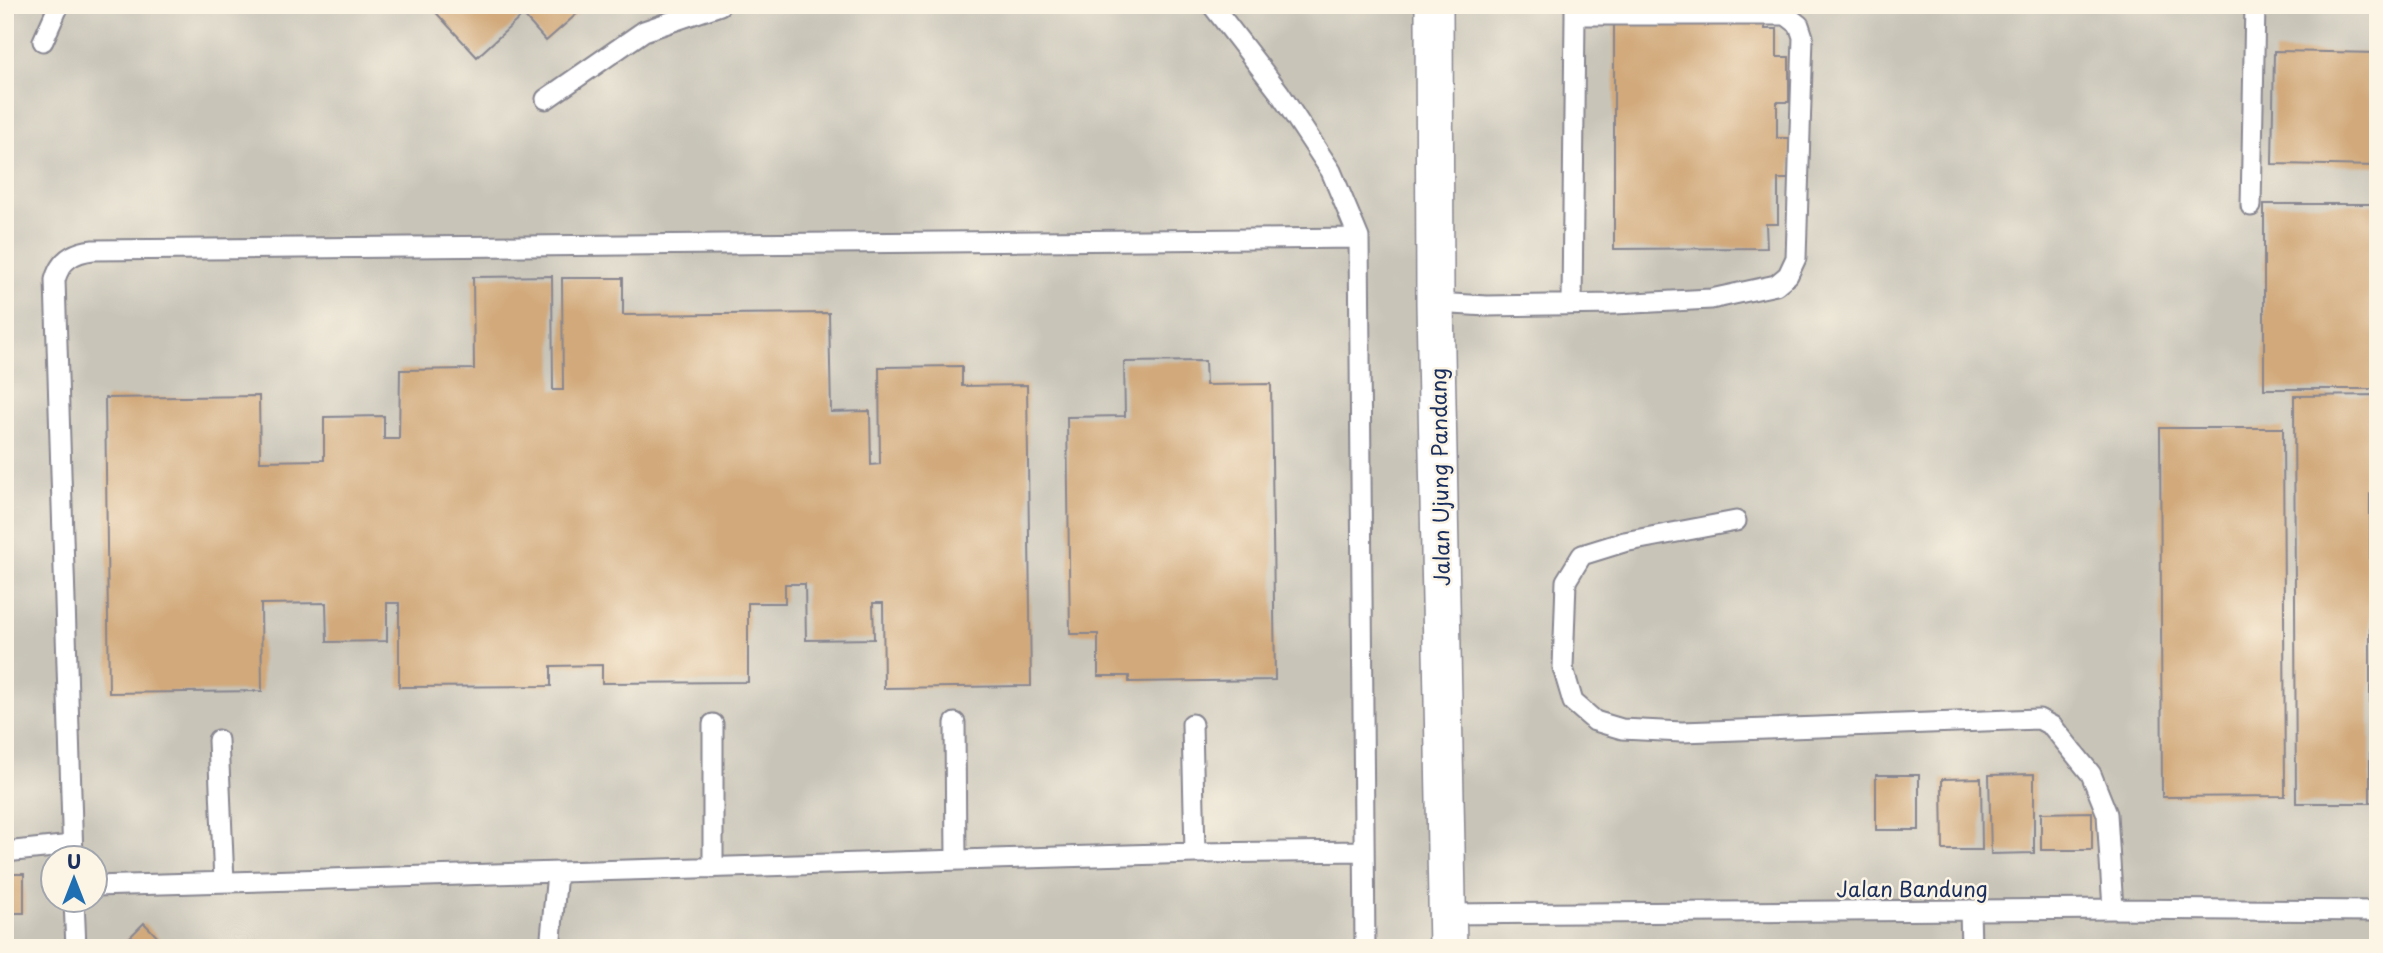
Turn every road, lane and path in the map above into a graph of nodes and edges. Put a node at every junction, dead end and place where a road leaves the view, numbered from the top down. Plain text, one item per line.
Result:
1 (59, 5) edge
2 (720, 5) edge
3 (1212, 5) edge
4 (1434, 5) edge
5 (2255, 5) edge
6 (1575, 10) edge
7 (44, 41) dead end
8 (546, 99) dead end
9 (2251, 206) dead end
10 (1359, 239) junction
11 (1435, 303) junction
12 (1572, 304) junction
13 (1736, 521) dead end
14 (956, 723) dead end
15 (713, 724) dead end
16 (1192, 724) dead end
17 (218, 740) dead end
18 (72, 844) edge
19 (1364, 850) junction
20 (5, 852) edge
21 (38, 852) edge
22 (1195, 853) junction
23 (956, 860) junction
24 (713, 868) junction
25 (557, 873) junction
26 (224, 882) junction
27 (108, 886) edge
28 (2113, 909) junction
29 (1970, 910) junction
30 (2378, 911) edge
31 (75, 914) edge
32 (1448, 931) edge
33 (76, 948) edge
34 (550, 948) edge
35 (1365, 948) edge
36 (1972, 948) edge

1 - 7 lane
2 - 8 lane
3 - 10 lane
4 - 11 street, Jalan Ujung Pandang
5 - 9 lane
6 - 12 lane
6 - 12 lane
10 - 18 lane
10 - 19 lane
11 - 12 lane
11 - 32 street, Jalan Ujung Pandang
13 - 28 lane
14 - 23 lane
15 - 24 lane
16 - 22 lane
17 - 26 lane
19 - 22 lane
19 - 35 lane
20 - 21 lane
22 - 23 lane
23 - 24 lane
24 - 25 lane
25 - 26 lane
25 - 34 lane
26 - 27 lane
28 - 29 lane, Jalan Bandung
28 - 30 lane, Jalan Bandung
29 - 32 lane, Jalan Bandung
29 - 36 lane
31 - 33 lane

